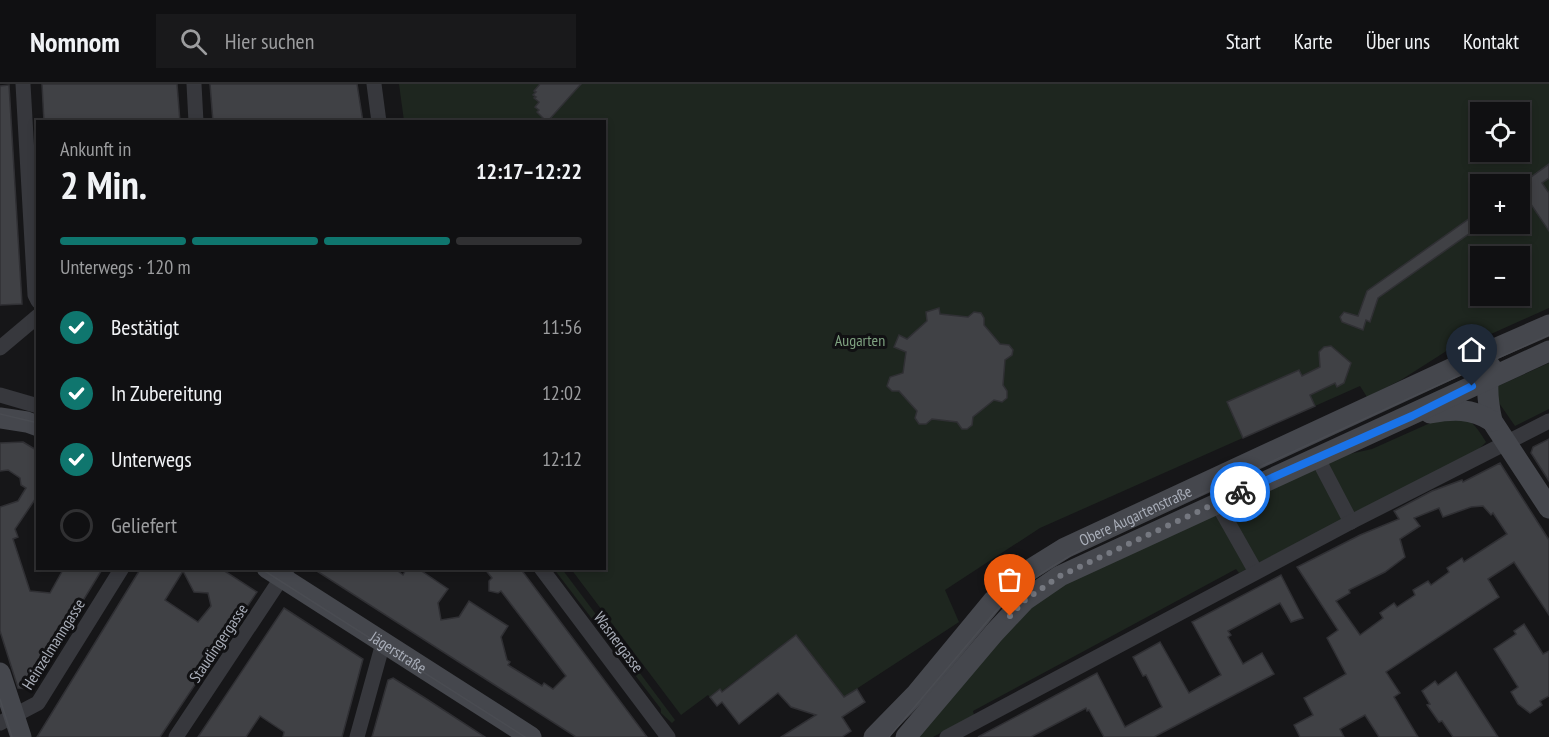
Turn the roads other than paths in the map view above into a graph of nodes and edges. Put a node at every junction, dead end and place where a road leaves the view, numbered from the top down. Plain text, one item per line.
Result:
1 (23, 84) edge
2 (194, 84) edge
3 (374, 84) edge
4 (196, 120) edge
5 (379, 120) edge
6 (36, 298) edge
7 (36, 318) edge
8 (1549, 325) edge
9 (1514, 340) junction
10 (0, 348) edge
11 (1549, 351) edge
12 (1487, 378) junction
13 (0, 395) edge
14 (36, 405) edge
15 (1412, 416) junction
16 (0, 418) edge
17 (1492, 421) junction
18 (1549, 421) edge
19 (36, 425) edge
20 (1507, 443) junction
21 (1317, 457) junction
22 (1217, 503) junction
23 (1549, 508) edge
24 (1351, 522) junction
25 (121, 570) edge
26 (543, 570) edge
27 (279, 572) edge
28 (1256, 572) junction
29 (383, 643) junction
30 (0, 673) edge
31 (7, 720) edge
32 (971, 732) edge
33 (21, 737) edge
34 (177, 737) edge
35 (357, 737) edge
36 (531, 737) edge
37 (668, 737) edge
38 (873, 737) edge
39 (906, 737) edge
40 (947, 737) edge

1 - 6 street
2 - 4 street
3 - 5 street
7 - 10 street
8 - 9 street, Obere Augartenstraße
9 - 12 street
9 - 38 street, Obere Augartenstraße
11 - 12 street, Obere Augartenstraße
12 - 15 street, Obere Augartenstraße
12 - 17 street
13 - 14 street
15 - 17 street
15 - 21 street, Obere Augartenstraße
16 - 19 street
17 - 20 street
18 - 20 street
20 - 23 street
20 - 24 street
21 - 22 street, Obere Augartenstraße
21 - 24 street
22 - 28 street, Obere Augartenstraße
22 - 39 street, Obere Augartenstraße
24 - 28 street
25 - 31 street, Heinzelmanngasse
26 - 37 street, Wasnergasse
27 - 29 street, Jägerstraße
27 - 34 street, Staudingergasse
28 - 32 street
29 - 35 street
29 - 36 street, Jägerstraße
30 - 31 street
31 - 33 street
32 - 40 street

